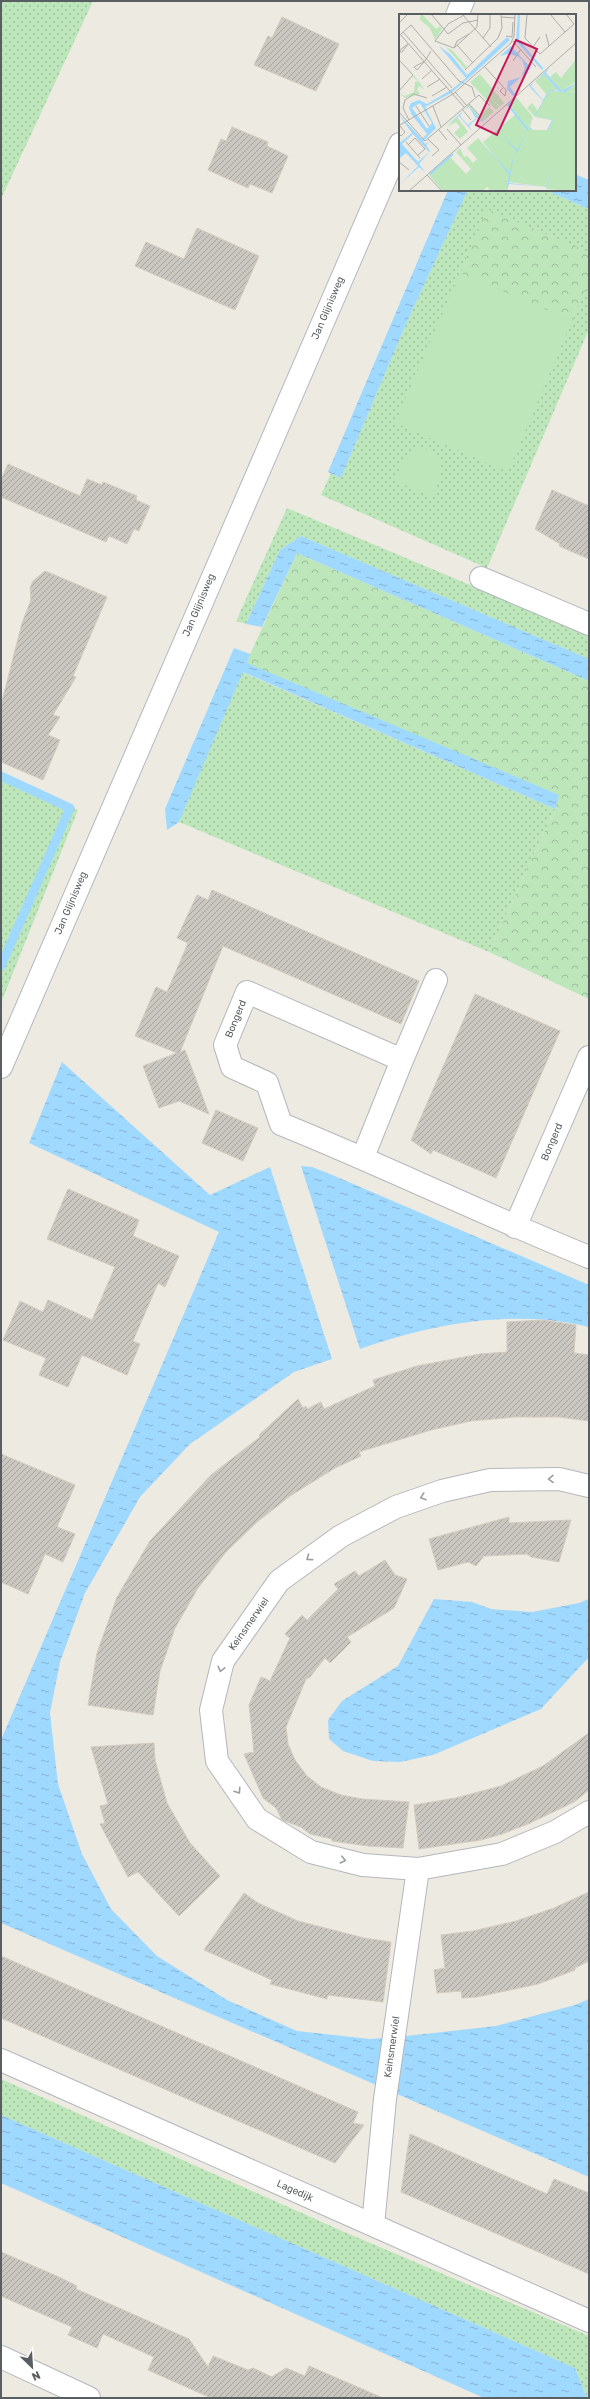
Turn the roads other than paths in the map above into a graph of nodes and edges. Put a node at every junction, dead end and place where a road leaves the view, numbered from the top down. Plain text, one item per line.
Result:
1 (463, 1) edge
2 (457, 14) edge
3 (399, 146) edge
4 (481, 578) dead end
5 (589, 624) edge
6 (436, 980) dead end
7 (589, 1057) edge
8 (402, 1060) junction
9 (1, 1067) edge
10 (363, 1157) junction
11 (515, 1227) junction
12 (589, 1257) edge
13 (589, 1486) edge
14 (589, 1812) edge
15 (418, 1868) junction
16 (1, 2060) edge
17 (373, 2225) junction
18 (589, 2321) edge
19 (1, 2357) edge
20 (89, 2398) edge

1 - 2 street
3 - 9 street, Jan Glijnisweg
4 - 5 street
6 - 8 street
7 - 11 street, Bongerd
8 - 10 street
8 - 10 street, Bongerd
10 - 11 street, Bongerd
11 - 12 street, Bongerd
13 -> 15 street, Keinsmerwiel
14 - 15 street, Keinsmerwiel
15 - 17 street, Keinsmerwiel
16 - 17 street, Lagedijk
17 - 18 street, Lagedijk
19 - 20 street

